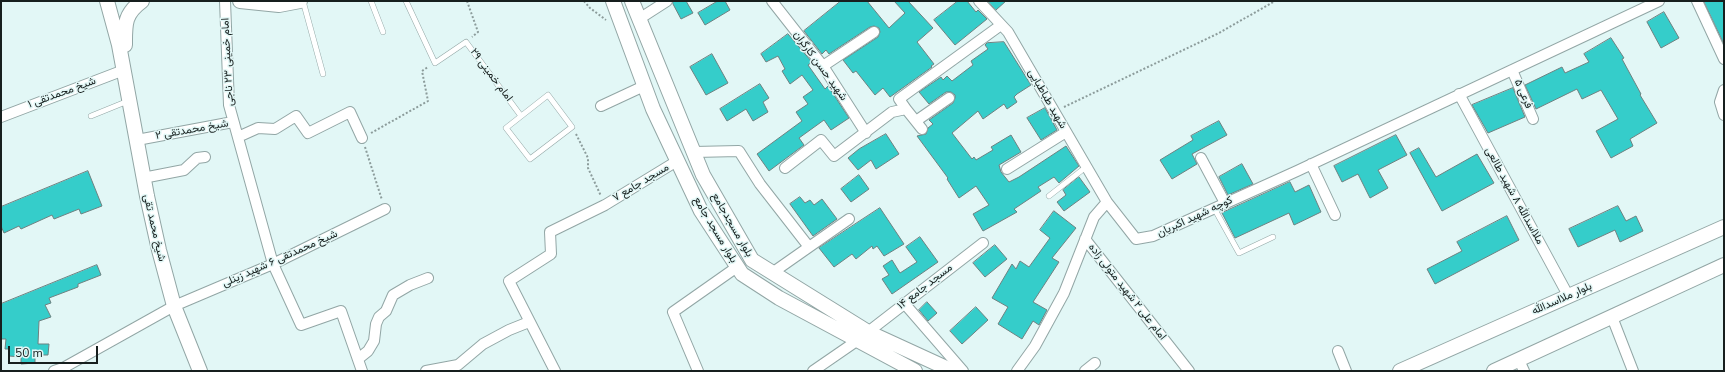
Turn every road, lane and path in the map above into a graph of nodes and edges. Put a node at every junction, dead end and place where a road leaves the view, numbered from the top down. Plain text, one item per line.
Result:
1 (124, 1) edge
2 (142, 1) edge
3 (225, 1) edge
4 (240, 1) edge
5 (300, 1) edge
6 (303, 1) edge
7 (371, 1) edge
8 (406, 1) edge
9 (467, 1) edge
10 (584, 1) edge
11 (613, 1) edge
12 (632, 1) edge
13 (667, 1) edge
14 (772, 1) edge
15 (979, 1) edge
16 (1275, 1) edge
17 (1659, 1) edge
18 (1697, 1) edge
19 (107, 2) edge
20 (639, 19) junction
21 (126, 21) junction
22 (607, 21) dead end
23 (1001, 25) junction
24 (383, 32) dead end
25 (874, 32) dead end
26 (466, 42) junction
27 (1724, 58) edge
28 (435, 63) junction
29 (823, 66) junction
30 (1512, 70) junction
31 (323, 74) dead end
32 (125, 75) junction
33 (644, 86) junction
34 (1724, 90) edge
35 (1459, 94) junction
36 (949, 98) dead end
37 (129, 101) junction
38 (601, 106) dead end
39 (906, 109) junction
40 (1054, 112) junction
41 (1724, 115) edge
42 (1, 116) edge
43 (91, 116) dead end
44 (521, 116) junction
45 (1533, 119) dead end
46 (233, 122) junction
47 (572, 127) junction
48 (866, 132) junction
49 (1066, 132) junction
50 (238, 137) junction
51 (362, 138) junction
52 (137, 140) junction
53 (694, 152) junction
54 (206, 157) dead end
55 (1201, 158) dead end
56 (677, 161) junction
57 (1311, 164) junction
58 (1086, 167) junction
59 (784, 168) dead end
60 (1007, 169) dead end
61 (144, 178) junction
62 (1049, 196) dead end
63 (1107, 202) junction
64 (1225, 203) junction
65 (605, 205) junction
66 (1214, 208) junction
67 (385, 209) joint
68 (1335, 215) dead end
69 (849, 219) dead end
70 (1724, 227) edge
71 (1273, 237) dead end
72 (1085, 239) junction
73 (983, 243) dead end
74 (809, 247) junction
75 (273, 264) junction
76 (1724, 265) edge
77 (737, 267) junction
78 (772, 272) junction
79 (428, 278) dead end
80 (1568, 297) junction
81 (904, 304) junction
82 (174, 306) junction
83 (1612, 317) junction
84 (530, 322) junction
85 (863, 336) junction
86 (1338, 351) dead end
87 (358, 359) junction
88 (1095, 363) dead end
89 (1522, 365) edge
90 (442, 370) edge
91 (54, 371) edge
92 (200, 371) edge
93 (362, 371) edge
94 (426, 371) edge
95 (555, 371) edge
96 (698, 371) edge
97 (813, 371) edge
98 (915, 371) edge
99 (953, 371) edge
100 (963, 371) edge
101 (1017, 371) edge
102 (1085, 371) edge
103 (1189, 371) edge
104 (1346, 371) edge
105 (1400, 371) edge
106 (1494, 371) edge
107 (1633, 371) edge

1 - 21 main road
2 - 21 main road
3 - 46 street, امام خمینی ۲۳ ناجی
4 - 5 main road
6 - 31 lane
7 - 24 lane
8 - 28 lane
9 - 26 path
10 - 22 path
11 - 33 main road, بلوار مسجد جامع
12 - 20 main road, بلوار مسجدجامع
13 - 20 street
14 - 29 street, شهید حسن کارگران
15 - 23 street, شهید طباطبایی
16 - 40 path
17 - 30 street, کوچه شهید اکبریان
18 - 27 street
19 - 32 main road
20 - 53 main road, بلوار مسجدجامع
21 - 32 main road
23 - 39 street
23 - 40 street, شهید طباطبایی
25 - 29 street
26 - 28 lane, امام خمینی ۲۹
26 - 44 lane, امام خمینی ۲۹
28 - 51 path
29 - 48 street, شهید حسن کارگران
30 - 35 street, کوچه شهید اکبریان
30 - 45 street, فرعی ۵
32 - 37 main road, شیخ محمد تقی
32 - 42 street, شیخ محمدتقی ۱
33 - 38 street
33 - 56 main road, بلوار مسجد جامع
34 - 41 street
35 - 57 street, کوچه شهید اکبریان
35 - 80 street, ملااسدالله ۸ شهید طالعی
36 - 39 street
37 - 43 lane
37 - 52 main road, شیخ محمد تقی
39 - 48 street
40 - 49 street, شهید طباطبایی
44 - 47 lane
44 - 47 lane
46 - 50 street, شیخ محمدتقی ۲
46 - 52 street, شیخ محمدتقی ۲
47 - 65 path
48 - 59 street
49 - 58 street, شهید طباطبایی
49 - 60 street
50 - 51 street, شیخ محمدتقی ۲
50 - 75 street, شیخ محمدتقی ۲
51 - 67 path
52 - 61 main road, شیخ محمد تقی
53 - 74 street
53 - 78 main road, بلوار مسجدجامع
54 - 61 street
55 - 64 street
56 - 65 street, مسجد جامع ۷
56 - 77 main road, بلوار مسجد جامع
57 - 64 street, کوچه شهید اکبریان
57 - 68 street
58 - 62 lane
58 - 63 street, شهید طباطبایی
61 - 82 main road, شیخ محمد تقی
63 - 66 street, کوچه شهید اکبریان
63 - 72 street
64 - 66 street, کوچه شهید اکبریان
65 - 84 street, مسجد جامع ۷
66 - 71 lane
67 - 75 street, شیخ محمدتقی ۶ شهید زینلی
69 - 74 street
70 - 80 main road, بلوار ملااسدالله
72 - 101 street
72 - 103 street, امام علی ۲ شهید متولی زاده
73 - 81 street, مسجد جامع ۱۴
74 - 78 street
75 - 82 street, شیخ محمدتقی ۶ شهید زینلی
75 - 87 street, شیخ محمدتقی ۲
76 - 83 main road
77 - 85 main road, بلوار مسجد جامع
77 - 96 street
78 - 85 main road, بلوار مسجدجامع
79 - 87 street
80 - 105 main road, بلوار ملااسدالله
81 - 85 street, مسجد جامع ۱۴
81 - 100 street
82 - 91 street, شیخ محمدتقی ۶ شهید زینلی
82 - 92 main road, شیخ محمد تقی
83 - 89 main road
83 - 107 street
84 - 90 street
84 - 95 street
85 - 97 street, مسجد جامع ۱۴
85 - 98 main road, بلوار مسجد جامع
85 - 99 main road, بلوار مسجدجامع
86 - 104 street
87 - 93 street
88 - 102 street
89 - 106 main road
90 - 94 street

